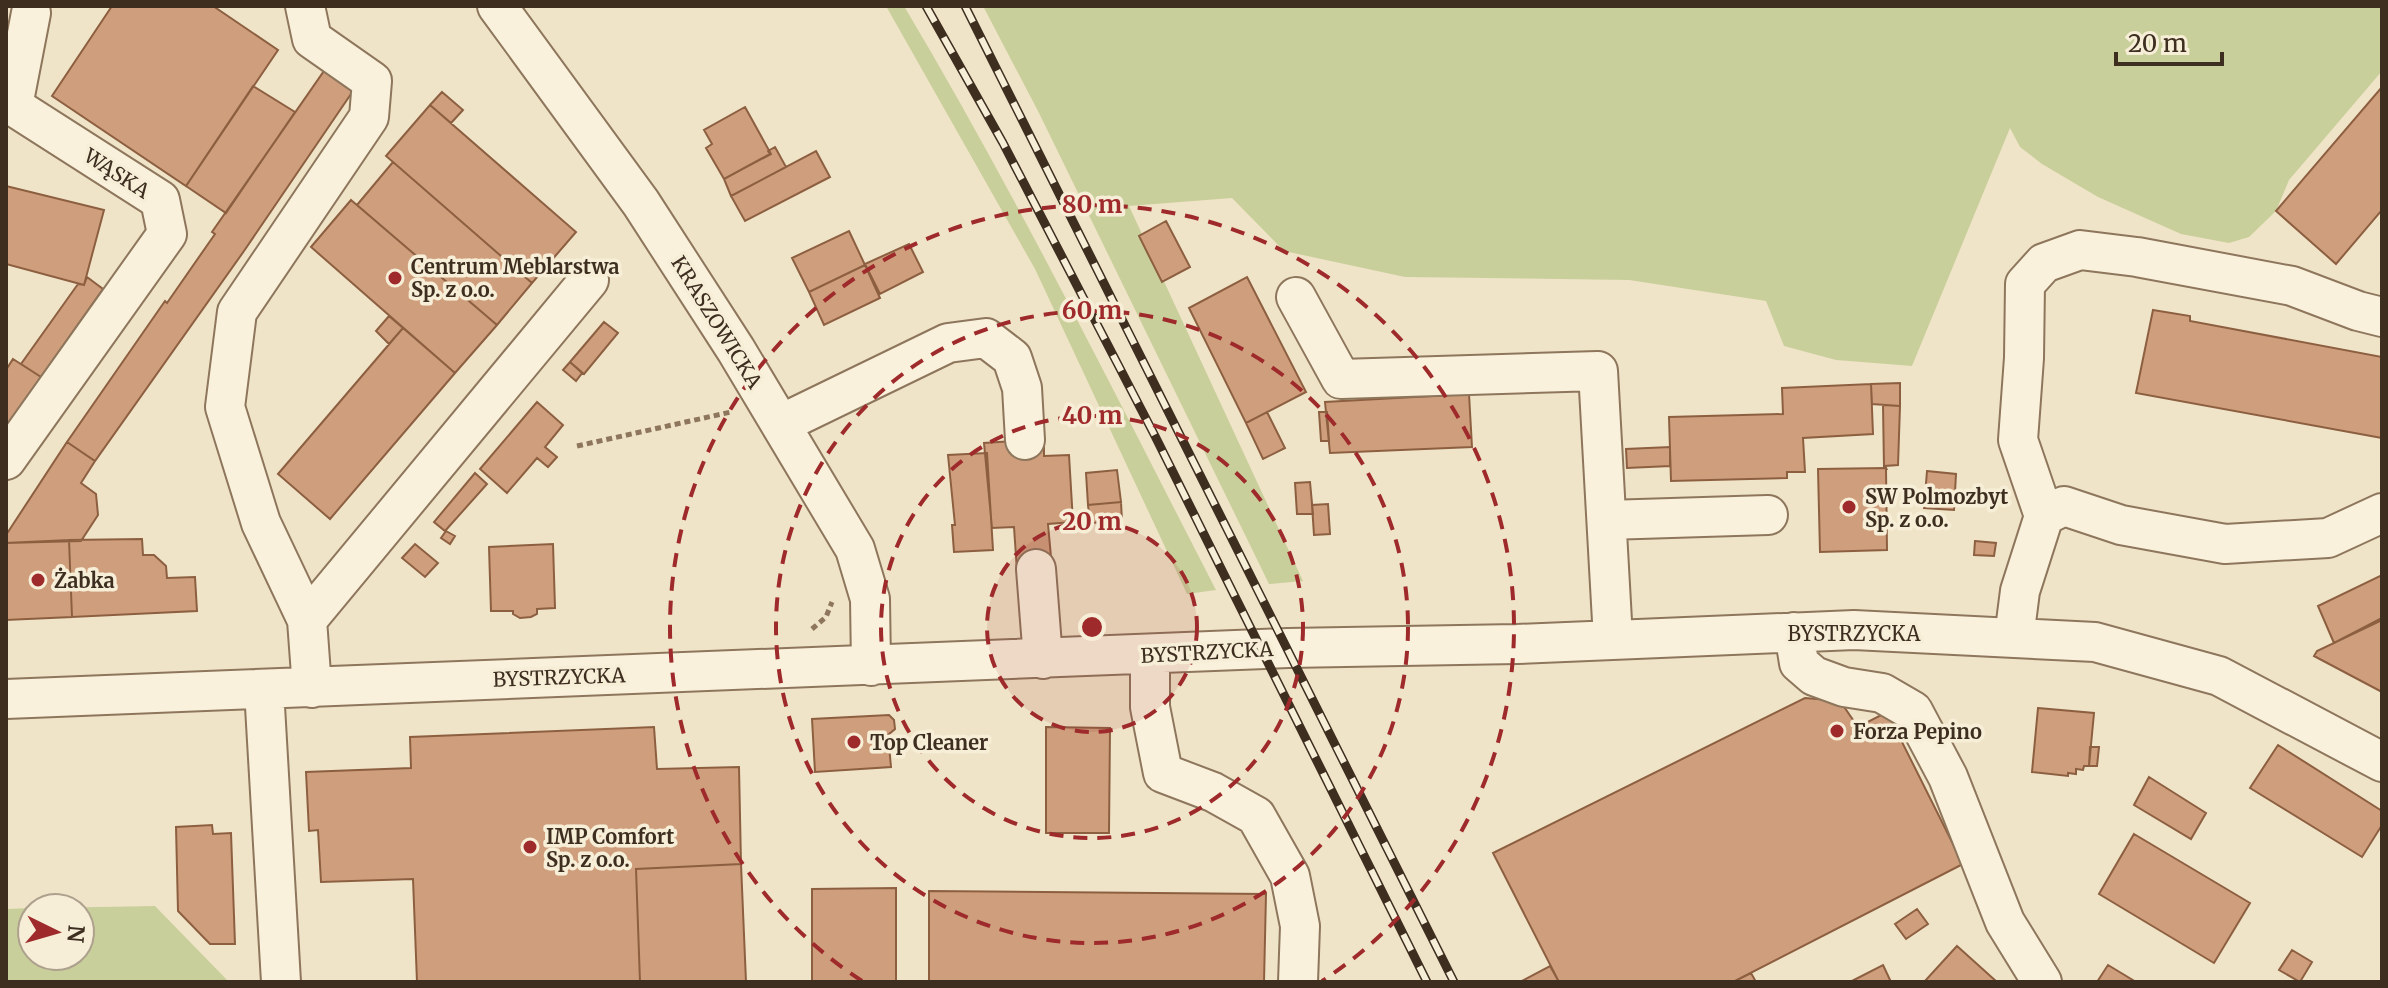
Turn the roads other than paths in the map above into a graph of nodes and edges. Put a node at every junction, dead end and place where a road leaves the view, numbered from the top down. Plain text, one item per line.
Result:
1 (305, 6) edge
2 (497, 6) edge
3 (32, 9) edge
4 (589, 280) dead end
5 (1296, 297) dead end
6 (2382, 317) edge
7 (781, 424) junction
8 (1025, 440) dead end
9 (6, 460) edge
10 (2382, 513) edge
11 (1768, 515) dead end
12 (2044, 516) junction
13 (1607, 520) junction
14 (1036, 569) dead end
15 (307, 620) junction
16 (1794, 632) junction
17 (2014, 638) junction
18 (1613, 639) junction
19 (1150, 654) junction
20 (1043, 659) junction
21 (871, 666) junction
22 (312, 688) junction
23 (264, 689) junction
24 (6, 699) edge
25 (2382, 762) edge
26 (281, 982) edge
27 (1298, 982) edge
28 (2042, 982) edge

1 - 15 street
2 - 7 street, KRASZOWICKA
3 - 9 street, WĄSKA
4 - 15 street
5 - 13 street
6 - 12 street
7 - 8 street
7 - 21 street, KRASZOWICKA
10 - 12 street
11 - 13 street
12 - 17 street
13 - 18 street
14 - 20 street
15 - 22 street
16 - 17 street, BYSTRZYCKA
16 - 18 street, BYSTRZYCKA
16 - 28 street
17 - 25 street, BYSTRZYCKA
18 - 19 street, BYSTRZYCKA
19 - 20 street, BYSTRZYCKA
19 - 27 street
20 - 21 street, BYSTRZYCKA
21 - 22 street, BYSTRZYCKA
22 - 23 street, BYSTRZYCKA
23 - 24 street, BYSTRZYCKA
23 - 26 street

